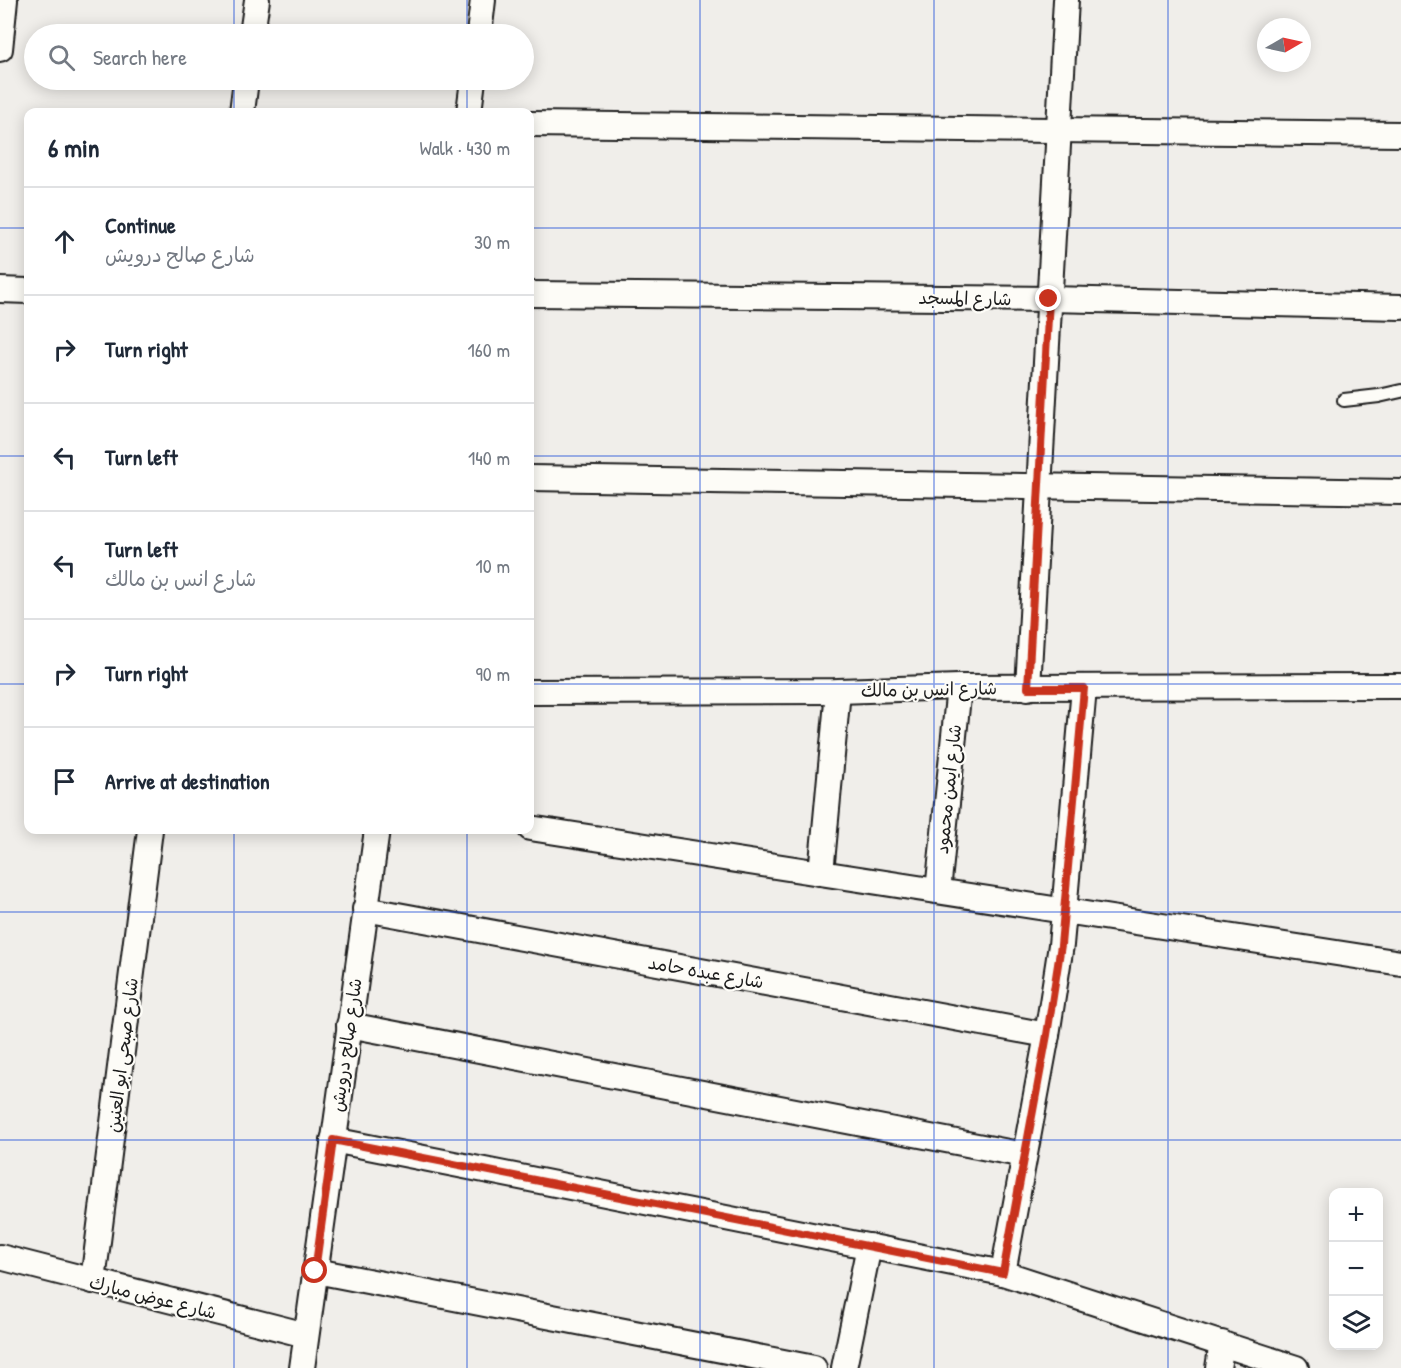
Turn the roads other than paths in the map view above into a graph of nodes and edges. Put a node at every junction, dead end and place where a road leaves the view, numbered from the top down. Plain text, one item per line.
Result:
1 (5, 0) edge
2 (257, 0) edge
3 (483, 0) edge
4 (1066, 0) edge
5 (253, 24) edge
6 (480, 24) edge
7 (0, 49) edge
8 (245, 90) edge
9 (472, 90) edge
10 (242, 108) edge
11 (470, 108) edge
12 (534, 124) edge
13 (1059, 130) junction
14 (1401, 134) edge
15 (0, 290) edge
16 (24, 291) edge
17 (534, 294) edge
18 (1049, 299) junction
19 (1401, 307) edge
20 (1401, 390) edge
21 (1344, 400) dead end
22 (534, 478) edge
23 (1039, 486) junction
24 (1401, 492) edge
25 (1401, 686) edge
26 (959, 687) junction
27 (1028, 688) junction
28 (1084, 688) junction
29 (838, 691) junction
30 (534, 692) edge
31 (534, 829) edge
32 (149, 834) edge
33 (376, 834) edge
34 (821, 873) junction
35 (938, 891) junction
36 (365, 909) junction
37 (1064, 910) junction
38 (1401, 963) edge
39 (349, 1025) junction
40 (1047, 1035) junction
41 (333, 1140) junction
42 (1024, 1155) junction
43 (868, 1246) junction
44 (0, 1257) edge
45 (315, 1271) junction
46 (1003, 1273) junction
47 (93, 1281) junction
48 (306, 1335) junction
49 (1222, 1343) junction
50 (302, 1368) edge
51 (814, 1368) edge
52 (844, 1368) edge
53 (1218, 1368) edge
54 (1296, 1368) edge

1 - 7 street
2 - 5 street
3 - 6 street
4 - 13 street
8 - 10 street
9 - 11 street
12 - 13 street
13 - 14 street
13 - 18 street
15 - 16 street
17 - 18 street, شارع المسجد
18 - 19 street, شارع المسجد
18 - 23 street
20 - 21 lane
22 - 23 street
23 - 24 street
23 - 27 street
25 - 28 street, شارع انس بن مالك
26 - 27 street, شارع انس بن مالك
26 - 29 street, شارع انس بن مالك
26 - 35 street, شارع ايمن محمود
27 - 28 street, شارع انس بن مالك
28 - 37 street
29 - 30 street, شارع انس بن مالك
29 - 34 street
31 - 34 street
32 - 47 street, شارع صبحى ابو العنين
33 - 36 street, شارع صالح درويش
34 - 35 street
35 - 37 street
36 - 39 street, شارع صالح درويش
36 - 40 street, شارع عبده حامد
37 - 38 street
37 - 40 street
39 - 41 street, شارع صالح درويش
39 - 42 street
40 - 42 street
41 - 43 street
41 - 45 street, شارع صالح درويش
42 - 46 street
43 - 46 street
43 - 52 street
44 - 47 street, شارع عوض مبارك
45 - 48 street, شارع صالح درويش
45 - 51 street
46 - 49 street
47 - 48 street, شارع عوض مبارك
48 - 50 street, شارع صالح درويش
49 - 53 street
49 - 54 street

